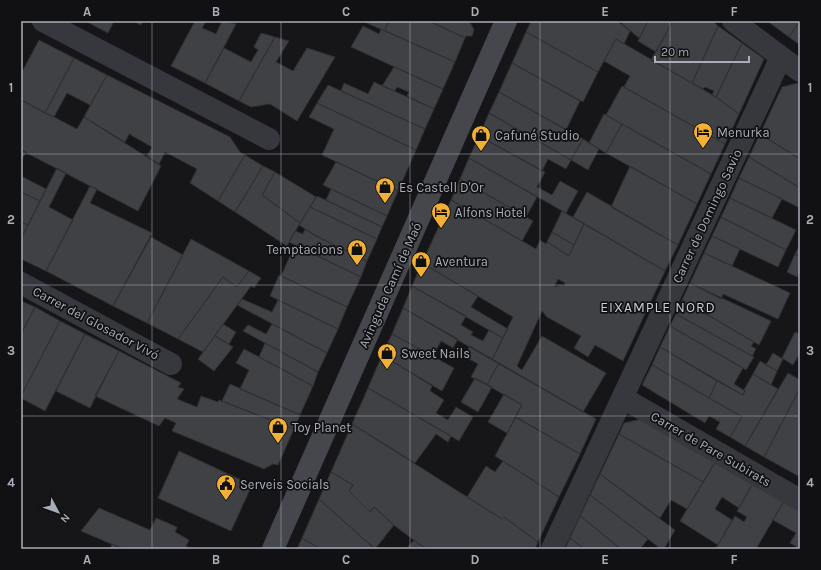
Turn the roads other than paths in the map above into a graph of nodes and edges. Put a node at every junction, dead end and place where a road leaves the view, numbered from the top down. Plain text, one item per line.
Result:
1 (44, 21) edge
2 (506, 21) edge
3 (733, 21) edge
4 (781, 57) junction
5 (800, 71) edge
6 (269, 139) dead end
7 (21, 283) edge
8 (171, 364) dead end
9 (623, 398) junction
10 (800, 500) edge
11 (273, 549) edge
12 (552, 549) edge

1 - 6 street
2 - 11 street, Avinguda Camí de Maó
3 - 4 street
4 - 5 street
4 - 9 street, Carrer de Domingo Savio
7 - 8 street, Carrer del Glosador Vivó
9 - 10 street, Carrer de Pare Subirats
9 - 12 street, Carrer de Domingo Savio

